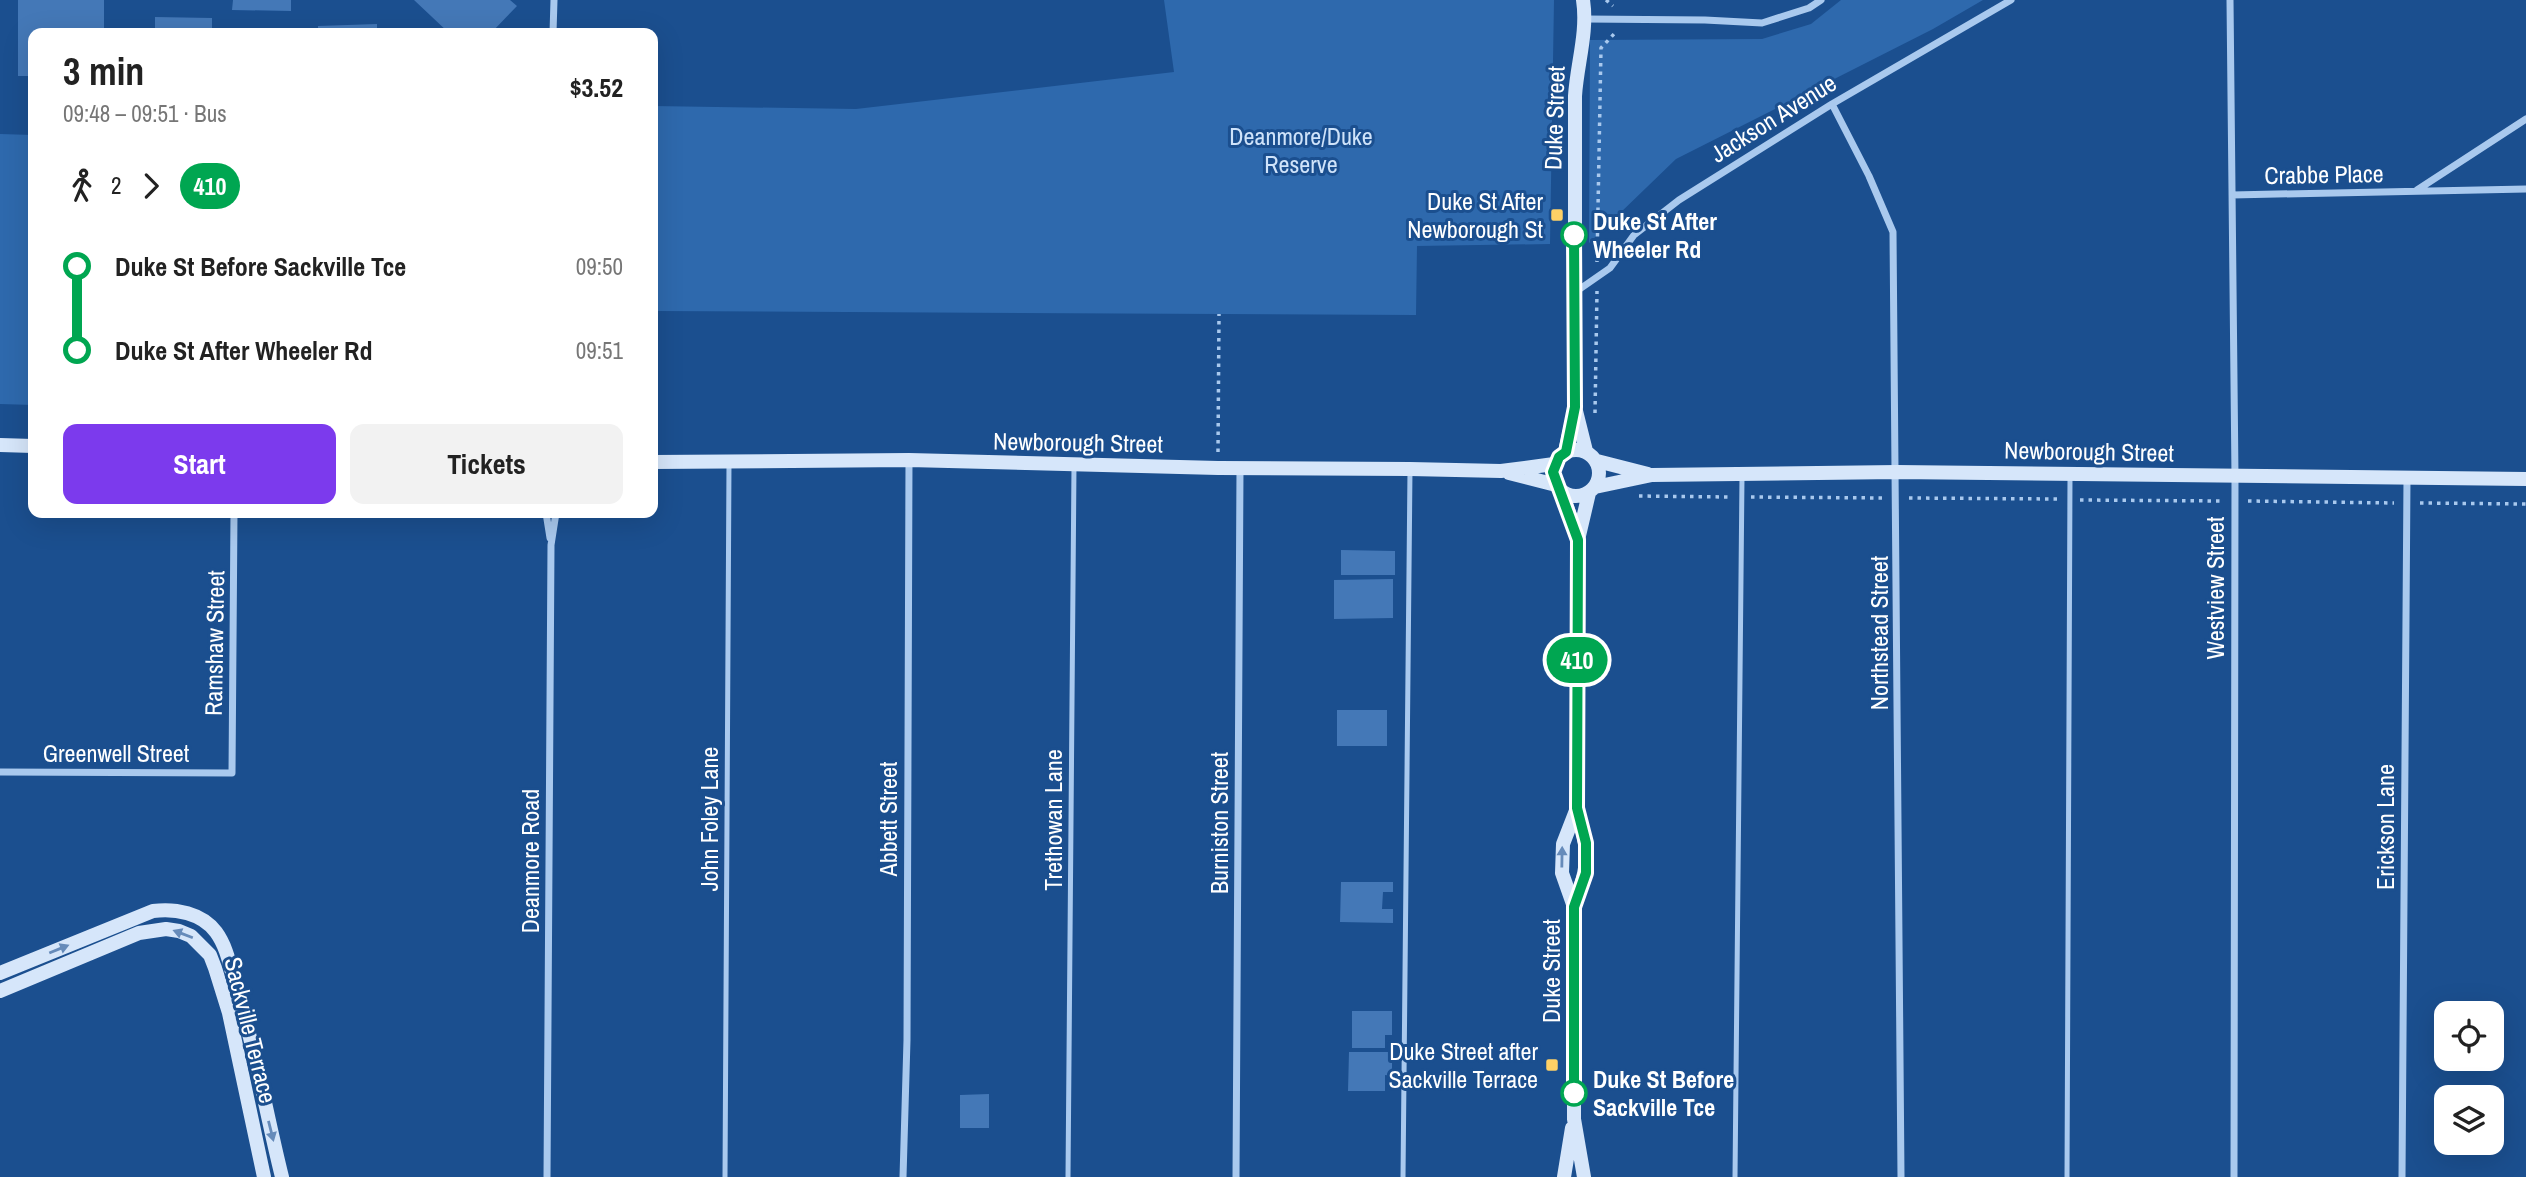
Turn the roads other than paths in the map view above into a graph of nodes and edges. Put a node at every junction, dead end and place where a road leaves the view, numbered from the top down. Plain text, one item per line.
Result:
1 (554, 0) edge
2 (1583, 0) edge
3 (1821, 0) edge
4 (2011, 0) edge
5 (2230, 0) edge
6 (1586, 19) junction
7 (553, 28) edge
8 (1832, 104) junction
9 (2526, 119) edge
10 (2526, 189) edge
11 (2417, 191) junction
12 (2232, 195) junction
13 (1574, 294) junction
14 (1575, 407) junction
15 (0, 444) edge
16 (28, 446) edge
17 (1566, 452) junction
18 (1591, 456) junction
19 (729, 460) junction
20 (909, 460) junction
21 (658, 461) edge
22 (1074, 464) junction
23 (1555, 464) junction
24 (1240, 469) junction
25 (1410, 469) junction
26 (1501, 471) junction
27 (1897, 472) junction
28 (2070, 474) junction
29 (1652, 475) junction
30 (1742, 475) junction
31 (2235, 476) junction
32 (2407, 477) junction
33 (2526, 479) edge
34 (1559, 489) junction
35 (1592, 490) junction
36 (234, 518) edge
37 (547, 518) edge
38 (555, 518) edge
39 (1578, 540) junction
40 (551, 545) junction
41 (0, 772) edge
42 (232, 773) joint
43 (1577, 808) junction
44 (1574, 907) junction
45 (0, 973) edge
46 (0, 991) edge
47 (1574, 1119) junction
48 (264, 1177) edge
49 (282, 1177) edge
50 (548, 1177) edge
51 (724, 1177) edge
52 (904, 1177) edge
53 (1068, 1177) edge
54 (1236, 1177) edge
55 (1403, 1177) edge
56 (1564, 1177) edge
57 (1584, 1177) edge
58 (1735, 1177) edge
59 (1901, 1177) edge
60 (2067, 1177) edge
61 (2234, 1177) edge
62 (2402, 1177) edge

1 - 7 street
2 - 6 main road, Duke Street
3 - 6 street
4 - 8 street, Jackson Avenue
5 - 12 street, Westview Street
6 - 13 main road, Duke Street
8 - 13 street, Jackson Avenue
8 - 27 street, Northstead Street
9 - 11 street, Crabbe Place
10 - 11 street, Crabbe Place
11 - 12 street, Crabbe Place
12 - 31 street, Westview Street
13 - 14 main road, Duke Street
14 - 17 main road, Duke Street
14 - 18 main road, Duke Street
15 - 16 main road
17 - 18 main road
17 - 23 main road
18 - 29 main road, Newborough Street
18 - 35 main road, Duke Street
19 - 20 main road, Newborough Street
19 - 21 main road, Newborough Street
19 - 51 lane, John Foley Lane
20 - 22 main road, Newborough Street
20 - 52 street, Abbett Street
22 - 24 main road, Newborough Street
22 - 53 lane, Trethowan Lane
23 - 26 main road, Newborough Street
23 - 34 main road, Duke Street
24 - 25 main road, Newborough Street
24 - 54 street, Burniston Street
25 - 26 main road, Newborough Street
25 - 55 lane
26 - 34 main road, Newborough Street
27 - 28 main road, Newborough Street
27 - 30 main road, Newborough Street
27 - 59 street, Northstead Street
28 - 31 main road, Newborough Street
28 - 60 lane
29 - 30 main road, Newborough Street
29 - 35 main road, Newborough Street
30 - 58 lane
31 - 32 main road, Newborough Street
31 - 61 street, Westview Street
32 - 33 main road, Newborough Street
32 - 62 street, Erickson Lane
34 - 35 main road
34 - 39 main road, Duke Street
35 - 39 main road, Duke Street
36 - 42 street, Ramshaw Street
37 - 40 street, Deanmore Road
38 - 40 street, Deanmore Road
39 - 43 main road, Duke Street
40 - 50 street, Deanmore Road
41 - 42 street, Greenwell Street
43 - 44 main road, Duke Street
44 -> 43 main road, Duke Street
44 - 47 main road, Duke Street
45 -> 49 main road
48 -> 46 main road, Sackville Terrace
47 - 56 main road, Duke Street
47 - 57 main road, Duke Street

